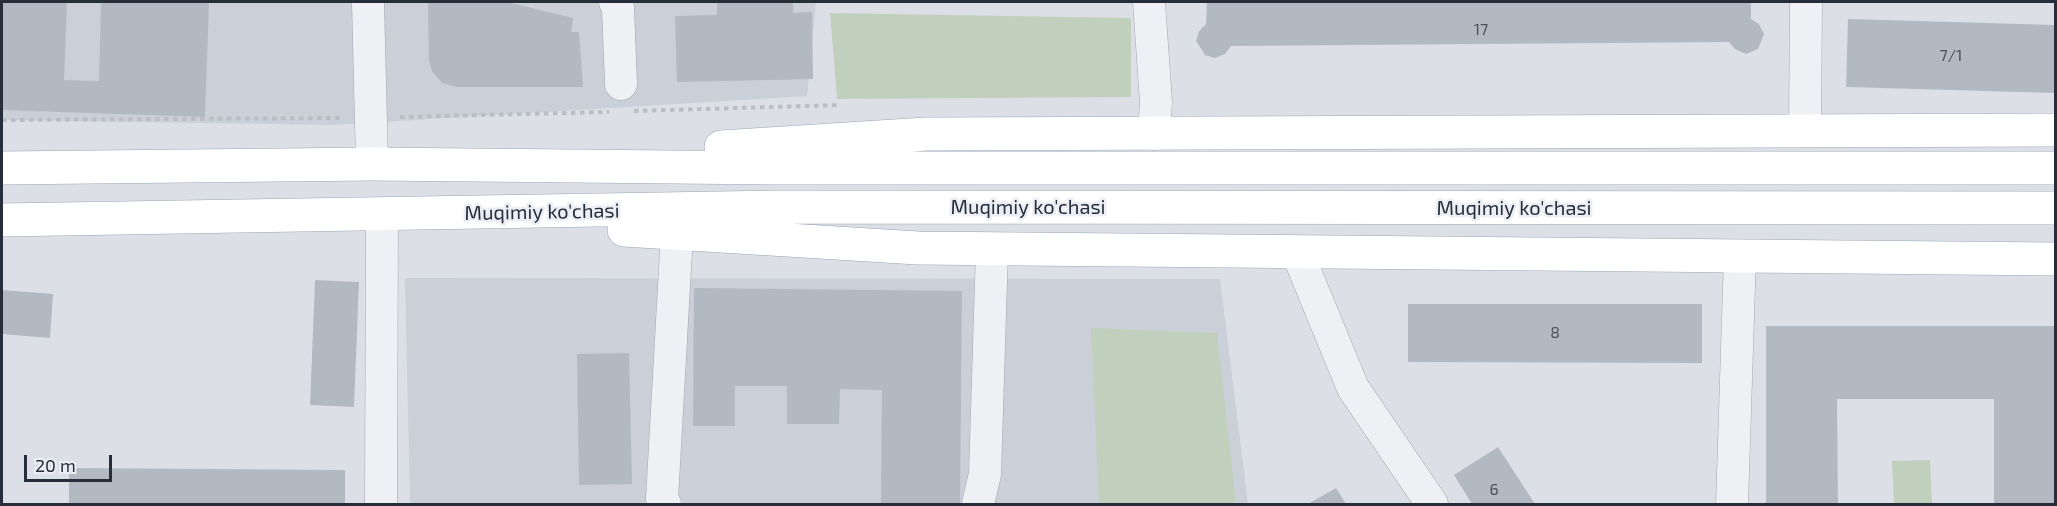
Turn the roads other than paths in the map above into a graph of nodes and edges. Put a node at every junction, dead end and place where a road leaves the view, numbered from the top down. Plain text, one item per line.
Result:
1 (368, 2) edge
2 (615, 2) edge
3 (1149, 2) edge
4 (1806, 2) edge
5 (621, 84) dead end
6 (2055, 130) edge
7 (1805, 131) junction
8 (1154, 134) junction
9 (372, 164) junction
10 (2, 168) edge
11 (2055, 168) edge
12 (2055, 208) edge
13 (382, 215) junction
14 (2, 220) edge
15 (677, 233) junction
16 (992, 249) junction
17 (1297, 252) junction
18 (1740, 256) junction
19 (2055, 259) edge
20 (381, 504) edge
21 (665, 504) edge
22 (978, 504) edge
23 (1432, 504) edge
24 (1732, 504) edge

1 - 9 lane
2 - 5 lane
3 - 8 lane
4 - 7 lane
6 - 7 main road
7 - 8 main road
8 - 9 main road
9 - 10 main road, Muqimiy ko'chasi
9 - 11 main road, Muqimiy ko'chasi
12 - 13 main road, Muqimiy ko'chasi
13 - 14 main road, Muqimiy ko'chasi
13 - 15 main road
13 - 20 lane
15 - 16 main road
15 - 21 lane
16 - 17 main road
16 - 22 lane
17 - 18 main road
17 - 23 lane
18 - 19 main road
18 - 24 lane

